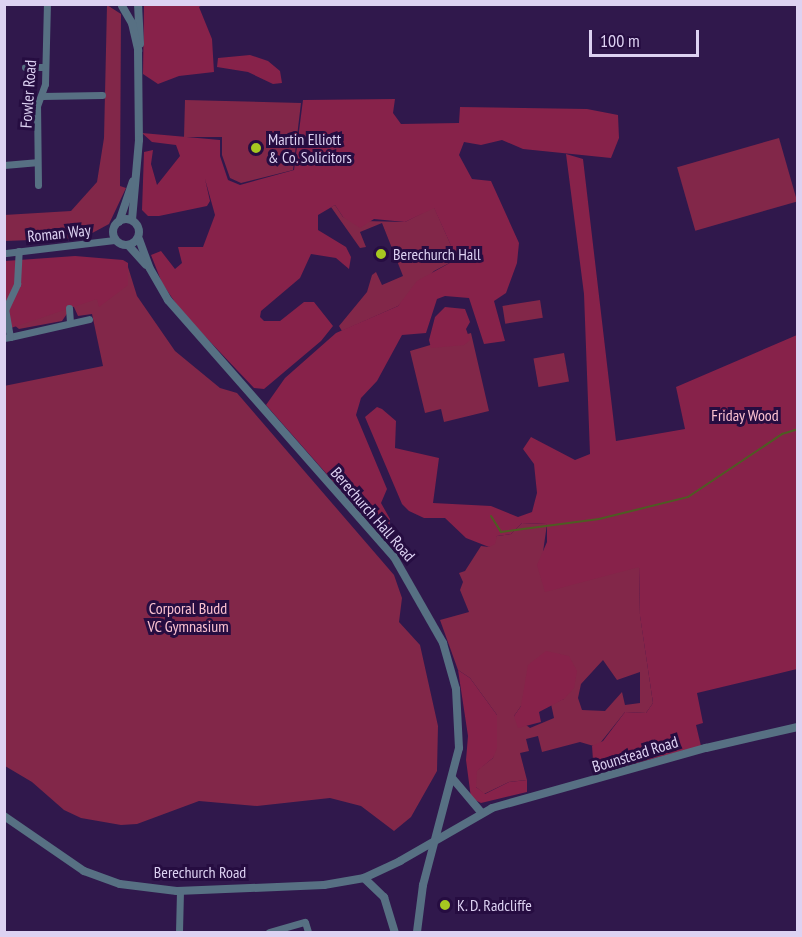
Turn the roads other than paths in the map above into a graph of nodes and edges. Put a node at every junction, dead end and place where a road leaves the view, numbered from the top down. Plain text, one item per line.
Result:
1 (47, 4) edge
2 (136, 4) edge
3 (122, 5) edge
4 (138, 50) junction
5 (25, 67) dead end
6 (44, 67) junction
7 (102, 95) dead end
8 (42, 96) junction
9 (36, 162) junction
10 (4, 165) edge
11 (135, 178) junction
12 (38, 185) dead end
13 (132, 220) junction
14 (118, 222) junction
15 (139, 239) junction
16 (114, 240) junction
17 (129, 246) junction
18 (19, 251) junction
19 (6, 253) dead end
20 (149, 267) junction
21 (69, 308) dead end
22 (89, 319) dead end
23 (70, 322) junction
24 (7, 337) edge
25 (798, 727) edge
26 (453, 779) junction
27 (481, 812) junction
28 (4, 816) edge
29 (434, 840) junction
30 (411, 856) junction
31 (429, 864) junction
32 (364, 878) junction
33 (180, 891) junction
34 (179, 933) edge
35 (269, 933) edge
36 (308, 933) edge
37 (394, 933) edge
38 (417, 933) edge

1 - 6 street, Fowler Road
2 - 3 street
2 - 4 street
3 - 4 street
4 - 11 street
5 - 6 street
6 - 8 street, Fowler Road
7 - 8 street
8 - 9 street, Fowler Road
9 - 10 street
9 - 12 street, Fowler Road
11 - 13 street
11 - 14 street
13 - 14 street
13 - 15 street
14 - 16 street
15 - 17 street
15 - 20 street, Berechurch Hall Road
16 - 17 street
16 - 18 street, Roman Way
17 - 20 street, Berechurch Hall Road
18 - 19 street, Roman Way
18 - 24 street
20 - 26 street, Berechurch Hall Road
21 - 23 street
22 - 23 street
23 - 24 street
25 - 27 street, Bounstead Road
26 - 27 street
26 - 29 street, Berechurch Hall Road
27 - 29 street, Bounstead Road
28 - 33 street, Berechurch Road
29 - 30 street, Berechurch Road
29 - 31 street, Berechurch Hall Road
30 - 31 street
30 - 32 street, Berechurch Road
31 - 38 street, Berechurch Hall Road
32 - 33 street, Berechurch Road
32 - 37 street
33 - 34 street
35 - 36 street

